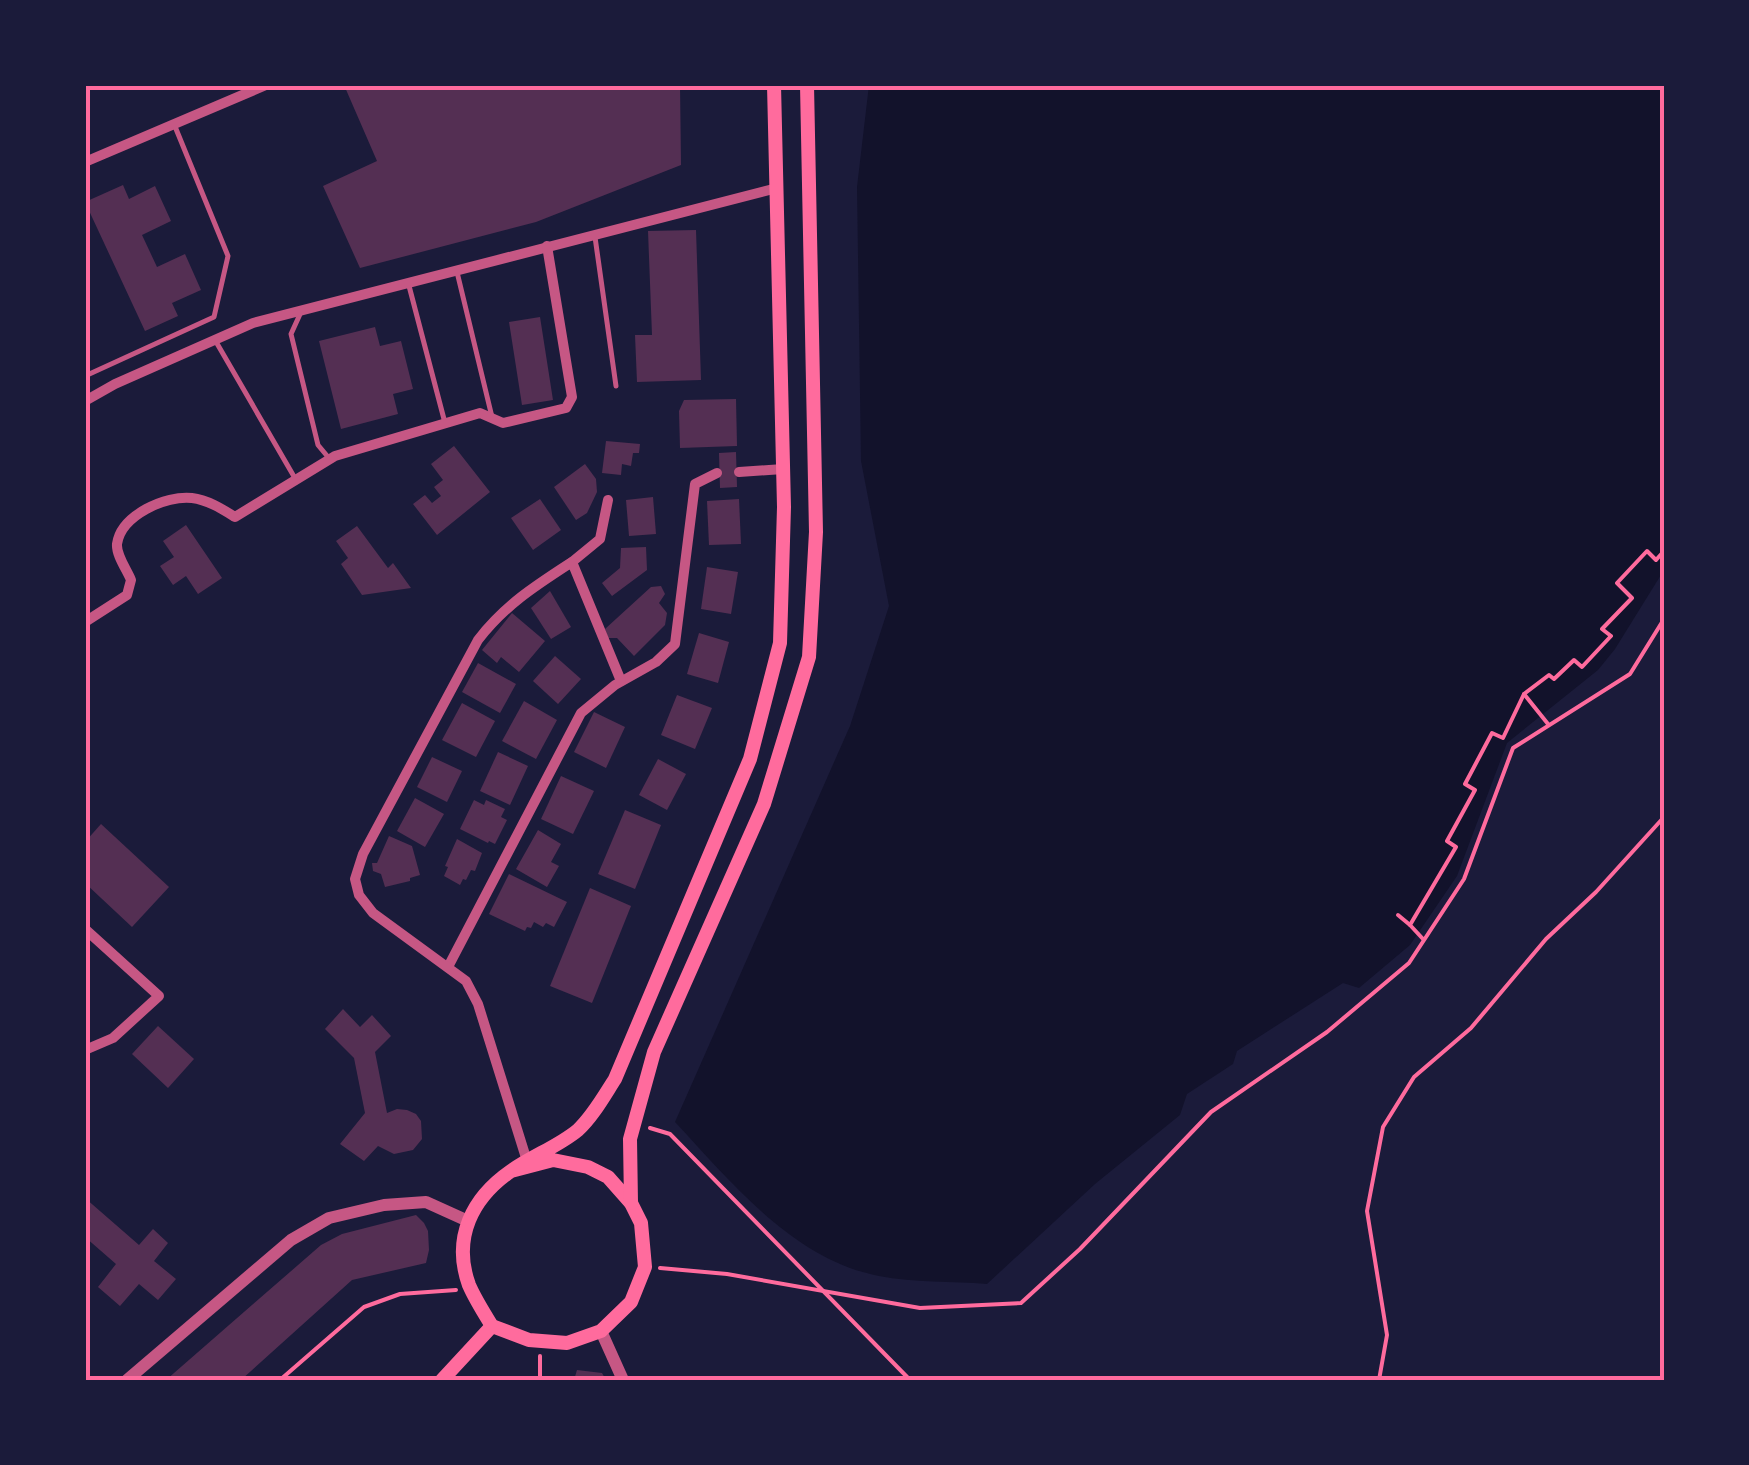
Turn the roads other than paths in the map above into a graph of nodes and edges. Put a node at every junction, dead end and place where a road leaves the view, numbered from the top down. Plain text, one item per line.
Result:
1 (232, 85) edge
2 (266, 85) edge
3 (774, 85) edge
4 (807, 85) edge
5 (241, 96) junction
6 (174, 124) junction
7 (85, 162) edge
8 (777, 188) junction
9 (595, 234) junction
10 (546, 246) junction
11 (456, 269) junction
12 (408, 282) junction
13 (302, 310) junction
14 (215, 340) junction
15 (85, 376) edge
16 (616, 386) dead end
17 (85, 401) edge
18 (492, 418) junction
19 (446, 423) junction
20 (330, 459) junction
21 (783, 469) junction
22 (717, 472) dead end
23 (739, 472) dead end
24 (296, 480) junction
25 (608, 500) dead end
26 (572, 562) junction
27 (85, 622) edge
28 (621, 681) junction
29 (85, 929) edge
30 (448, 968) junction
31 (85, 1050) edge
32 (527, 1161) junction
33 (512, 1170) junction
34 (631, 1203) junction
35 (468, 1222) junction
36 (492, 1326) junction
37 (600, 1331) junction
38 (126, 1380) edge
39 (442, 1380) edge
40 (623, 1380) edge

1 - 5 lane
2 - 5 street
3 - 8 main road
4 - 34 main road
5 - 6 street
6 - 7 street
6 - 15 lane
8 - 9 street
8 - 21 main road
9 - 10 street
9 - 16 lane
10 - 11 street
10 - 18 street
11 - 12 street
11 - 18 lane
12 - 13 street
12 - 19 lane
13 - 14 street
13 - 20 lane
14 - 17 street
14 - 24 lane
18 - 19 street
19 - 20 street
20 - 24 street
21 - 23 street
21 - 32 main road
22 - 28 street
24 - 27 street
25 - 26 street
26 - 28 street
26 - 30 street
28 - 30 street
29 - 31 street
30 - 32 street
32 - 33 main road
33 - 34 main road
33 - 35 main road
34 - 37 main road
35 - 36 main road
35 - 38 street
36 - 37 main road
36 - 39 main road
37 - 40 street

